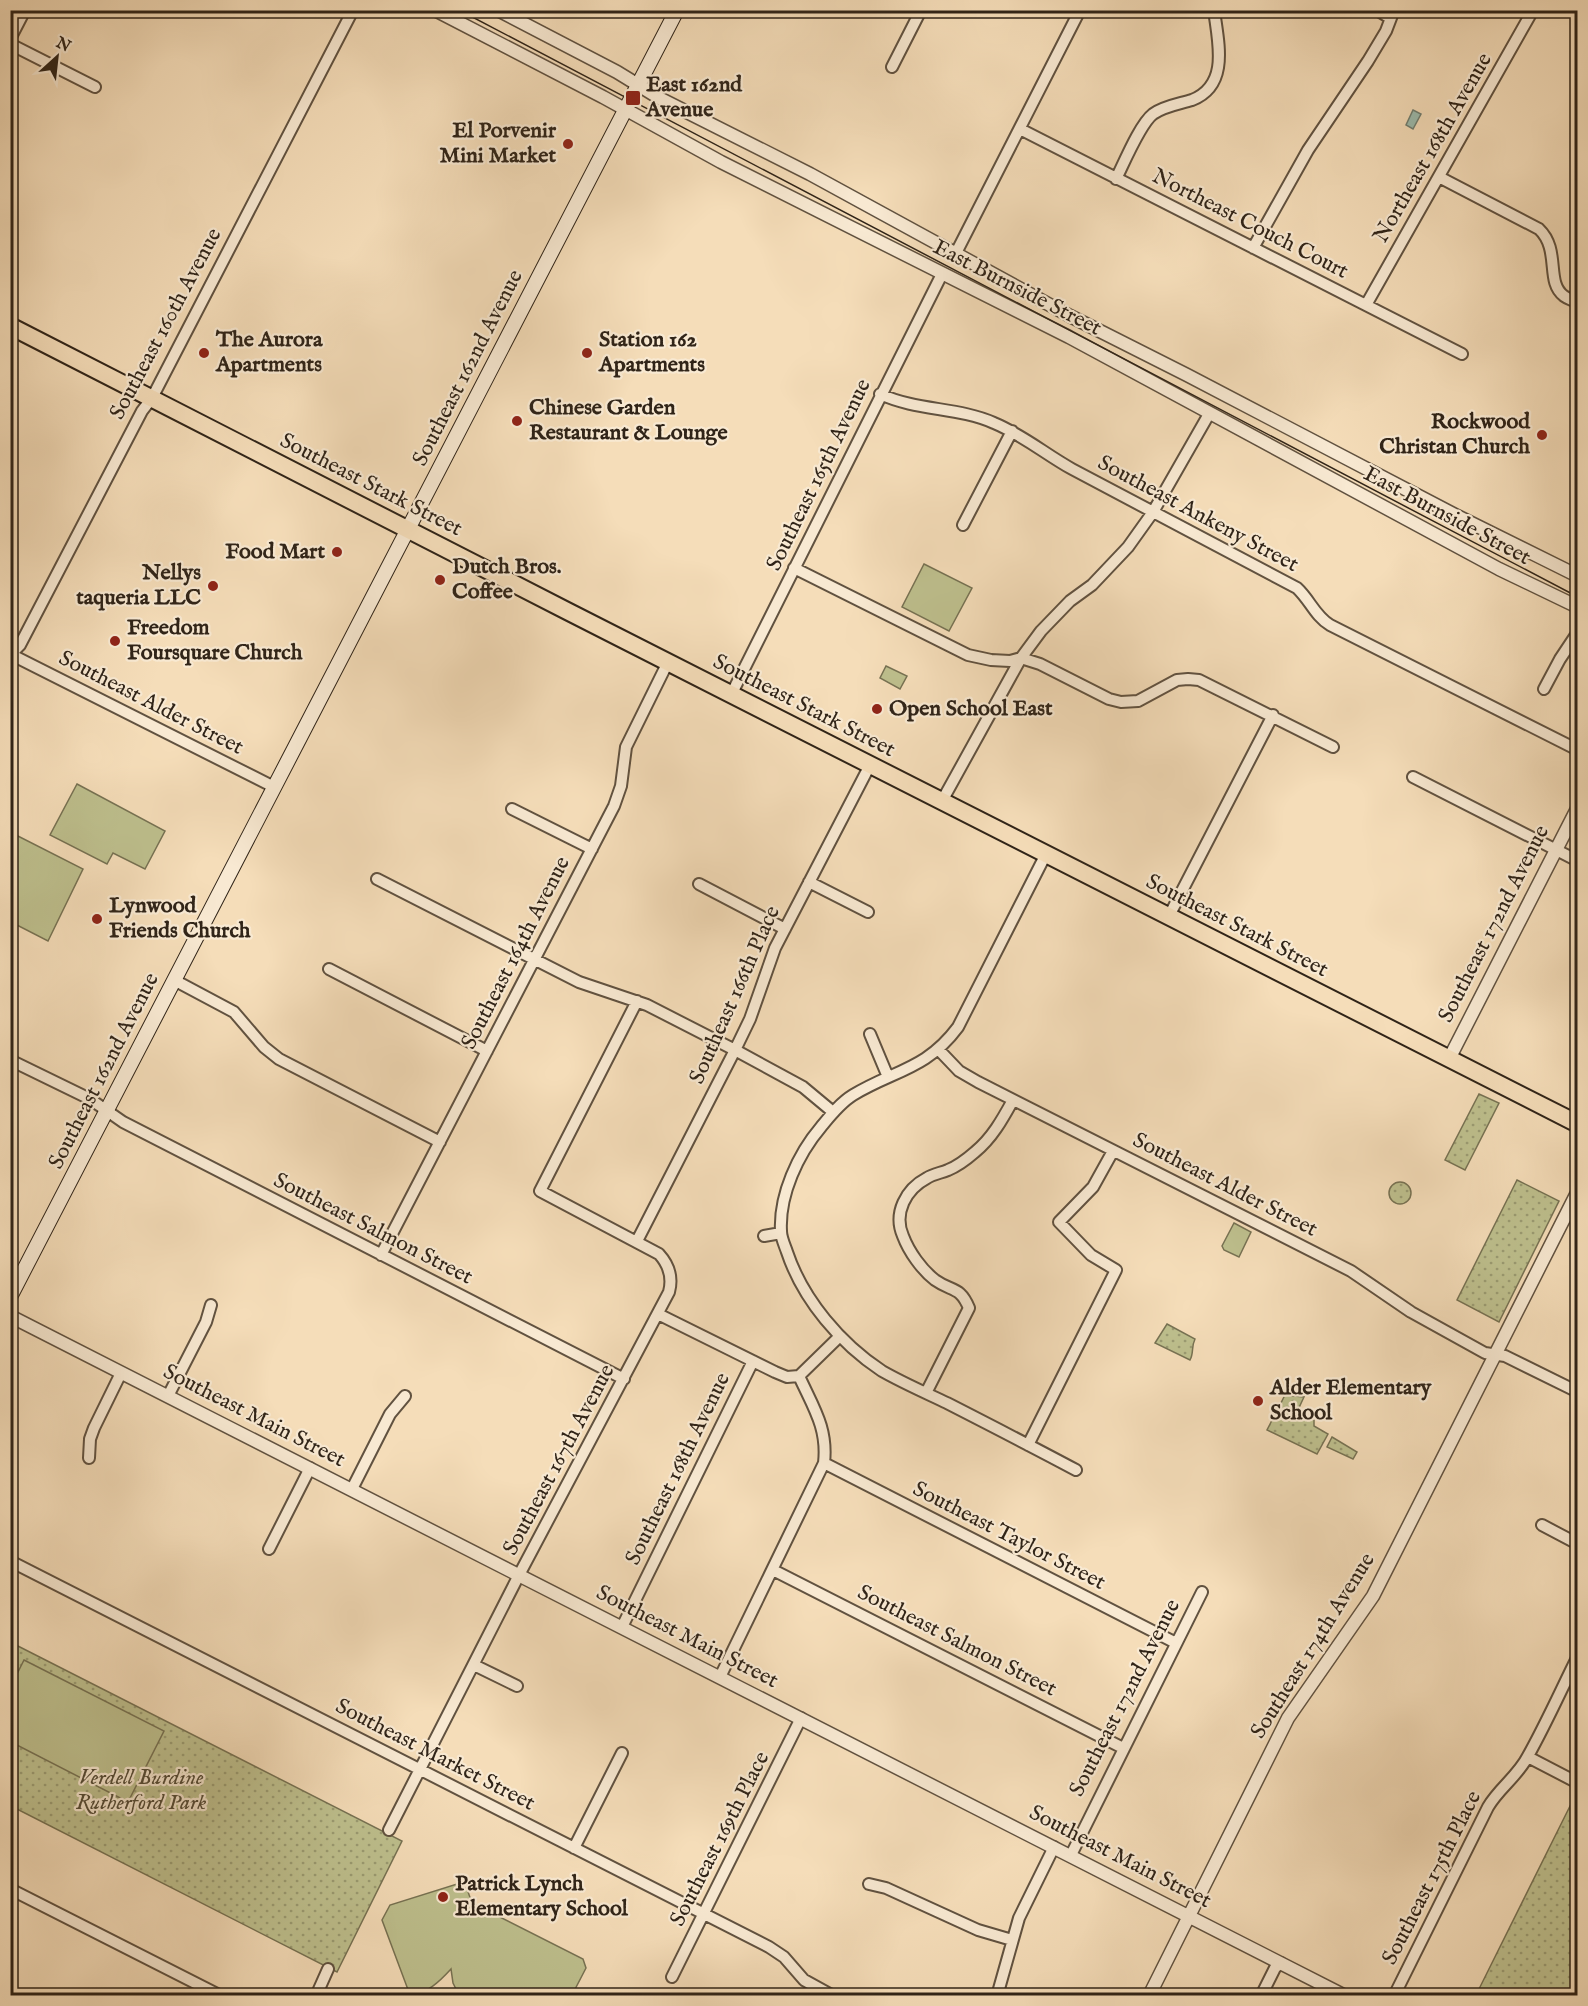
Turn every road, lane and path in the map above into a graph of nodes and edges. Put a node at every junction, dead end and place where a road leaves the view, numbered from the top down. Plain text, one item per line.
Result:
1 (25, 10) edge
2 (352, 10) edge
3 (435, 10) edge
4 (498, 10) edge
5 (677, 10) edge
6 (921, 10) edge
7 (1080, 10) edge
8 (1214, 10) edge
9 (1377, 10) edge
10 (1533, 10) edge
11 (1392, 14) edge
12 (10, 39) edge
13 (10, 44) edge
14 (892, 67) dead end
15 (95, 87) dead end
16 (633, 98) junction
17 (1020, 129) junction
18 (1439, 177) junction
19 (1116, 179) junction
20 (1253, 248) junction
21 (956, 253) junction
22 (942, 274) junction
23 (1578, 303) edge
24 (1366, 305) junction
25 (10, 326) edge
26 (1462, 354) dead end
27 (880, 394) junction
28 (152, 398) junction
29 (1209, 414) junction
30 (1012, 431) junction
31 (1153, 512) junction
32 (963, 525) dead end
33 (407, 529) junction
34 (794, 568) junction
35 (1578, 576) edge
36 (1063, 591) dead end
37 (1070, 601) junction
38 (1578, 608) edge
39 (1578, 632) edge
40 (11, 654) edge
41 (1021, 658) junction
42 (668, 662) junction
43 (1544, 689) dead end
44 (732, 693) junction
45 (1273, 715) junction
46 (1333, 747) dead end
47 (1578, 750) edge
48 (870, 765) junction
49 (1413, 777) dead end
50 (274, 787) junction
51 (942, 801) junction
52 (1578, 807) edge
53 (512, 808) dead end
54 (592, 849) junction
55 (1556, 850) junction
56 (1046, 854) junction
57 (1578, 861) edge
58 (376, 879) dead end
59 (809, 882) junction
60 (699, 884) dead end
61 (868, 912) dead end
62 (1169, 916) junction
63 (785, 929) junction
64 (535, 959) junction
65 (328, 969) dead end
66 (174, 981) junction
67 (637, 1001) junction
68 (870, 1034) dead end
69 (938, 1049) junction
70 (487, 1050) junction
71 (735, 1050) junction
72 (1449, 1059) junction
73 (10, 1060) edge
74 (888, 1077) junction
75 (1013, 1101) junction
76 (107, 1111) junction
77 (833, 1112) junction
78 (1578, 1124) edge
79 (440, 1142) junction
80 (1113, 1151) junction
81 (1578, 1191) edge
82 (781, 1233) junction
83 (764, 1236) dead end
84 (637, 1241) junction
85 (381, 1256) junction
86 (10, 1298) edge
87 (211, 1305) dead end
88 (658, 1314) junction
89 (10, 1316) edge
90 (840, 1336) junction
91 (1496, 1354) junction
92 (753, 1361) junction
93 (122, 1372) junction
94 (799, 1376) junction
95 (624, 1379) junction
96 (1578, 1392) edge
97 (926, 1393) junction
98 (168, 1396) junction
99 (405, 1396) dead end
100 (1028, 1444) junction
101 (89, 1458) dead end
102 (824, 1463) junction
103 (310, 1468) junction
104 (1076, 1470) dead end
105 (352, 1489) junction
106 (1542, 1525) dead end
107 (1578, 1544) edge
108 (269, 1549) dead end
109 (10, 1561) edge
110 (773, 1570) junction
111 (519, 1575) junction
112 (1202, 1592) dead end
113 (622, 1627) junction
114 (1176, 1643) junction
115 (1578, 1656) edge
116 (474, 1665) junction
117 (720, 1677) junction
118 (516, 1686) dead end
119 (801, 1718) junction
120 (1123, 1748) junction
121 (622, 1753) dead end
122 (1528, 1757) junction
123 (421, 1770) junction
124 (1578, 1783) edge
125 (389, 1830) dead end
126 (1054, 1846) junction
127 (574, 1848) junction
128 (1071, 1855) junction
129 (869, 1884) dead end
130 (10, 1889) edge
131 (704, 1913) junction
132 (1188, 1916) junction
133 (1012, 1940) junction
134 (1281, 1963) junction
135 (328, 1969) dead end
136 (672, 1977) dead end
137 (221, 1995) edge
138 (316, 1995) edge
139 (833, 1995) edge
140 (997, 1995) edge
141 (1149, 1995) edge
142 (1261, 1995) edge
143 (1345, 1995) edge
144 (1394, 1995) edge

1 - 12 street
2 - 28 street, Southeast 160th Avenue
3 - 16 street, East Burnside Street
4 - 16 street, East Burnside Street
5 - 16 main road, Southeast 162nd Avenue
6 - 14 street
7 - 17 street
8 - 19 street
9 - 11 street
10 - 18 street, Northeast 168th Avenue
11 - 20 street
13 - 15 street
16 - 21 street, East Burnside Street
16 - 22 street, East Burnside Street
16 - 33 main road, Southeast 162nd Avenue
17 - 19 street, Northeast Couch Court
17 - 21 street
18 - 23 street
18 - 24 street, Northeast 168th Avenue
19 - 20 street, Northeast Couch Court
20 - 24 street, Northeast Couch Court
21 - 35 street, East Burnside Street
22 - 27 street, Southeast 165th Avenue
22 - 29 street, East Burnside Street
24 - 26 street, Northeast Couch Court
25 - 28 main road, Southeast Stark Street
27 - 30 street, Southeast Ankeny Street
27 - 34 street, Southeast 165th Avenue
28 - 33 main road, Southeast Stark Street
28 - 40 street, Southeast 160th Avenue
29 - 31 street
29 - 38 street, East Burnside Street
30 - 31 street, Southeast Ankeny Street
30 - 32 street
31 - 37 street
31 - 47 street, Southeast Ankeny Street
33 - 42 main road, Southeast Stark Street
33 - 50 main road, Southeast 162nd Avenue
34 - 41 street
34 - 44 street, Southeast 165th Avenue
36 - 37 street
37 - 41 street
39 - 43 street
40 - 50 street, Southeast Alder Street
41 - 45 street
41 - 51 street
42 - 44 main road, Southeast Stark Street
42 - 54 street, Southeast 164th Avenue
44 - 48 main road, Southeast Stark Street
45 - 46 street
45 - 62 street
48 - 51 main road, Southeast Stark Street
48 - 59 street, Southeast 166th Place
49 - 55 street
50 - 66 main road, Southeast 162nd Avenue
51 - 56 main road, Southeast Stark Street
52 - 55 street, Southeast 172nd Avenue
53 - 54 street
54 - 64 street, Southeast 164th Avenue
55 - 57 street
55 - 72 street, Southeast 172nd Avenue
56 - 62 main road, Southeast Stark Street
56 - 69 street
58 - 64 street
59 - 61 street
59 - 63 street, Southeast 166th Place
60 - 63 street
62 - 72 main road, Southeast Stark Street
63 - 71 street, Southeast 166th Place
64 - 67 street
64 - 70 street, Southeast 164th Avenue
65 - 70 street
66 - 76 main road, Southeast 162nd Avenue
66 - 79 street
67 - 71 street
67 - 84 street
68 - 74 street
69 - 74 street
69 - 75 street, Southeast Alder Street
70 - 79 street, Southeast 164th Avenue
71 - 77 street
71 - 84 street, Southeast 166th Place
72 - 78 main road, Southeast Stark Street
73 - 76 street
74 - 77 street
75 - 80 street, Southeast Alder Street
75 - 97 street
76 - 85 street, Southeast Salmon Street
76 - 86 main road, Southeast 162nd Avenue
77 - 82 street
79 - 85 street, Southeast 164th Avenue
80 - 91 street, Southeast Alder Street
80 - 100 street
81 - 91 street, Southeast 174th Avenue
82 - 83 street
82 - 90 street
84 - 88 street, Southeast 167th Avenue
85 - 95 street, Southeast Salmon Street
87 - 98 street
88 - 92 street
88 - 95 street, Southeast 167th Avenue
89 - 93 street, Southeast Main Street
90 - 94 street
90 - 97 street
91 - 96 street, Southeast Alder Street
91 - 132 street, Southeast 174th Avenue
92 - 94 street
92 - 113 street, Southeast 168th Avenue
93 - 98 street, Southeast Main Street
93 - 101 street
94 - 102 street
95 - 111 street, Southeast 167th Avenue
97 - 100 street
98 - 103 street, Southeast Main Street
99 - 105 street
100 - 104 street
102 - 110 street
102 - 114 street, Southeast Taylor Street
103 - 105 street, Southeast Main Street
103 - 108 street
105 - 111 street, Southeast Main Street
106 - 107 street
109 - 123 street, Southeast Market Street
110 - 117 street
110 - 120 street, Southeast Salmon Street
111 - 113 street, Southeast Main Street
111 - 116 street, Southeast 167th Avenue
112 - 114 street, Southeast 172nd Avenue
113 - 117 street, Southeast Main Street
114 - 120 street, Southeast 172nd Avenue
115 - 122 street, Southeast 175th Place
116 - 118 street
116 - 123 street, Southeast 167th Avenue
117 - 119 street, Southeast Main Street
119 - 126 street, Southeast Main Street
119 - 131 street, Southeast 169th Place
120 - 128 street, Southeast 172nd Avenue
121 - 127 street
122 - 124 street
122 - 144 street, Southeast 175th Place
123 - 125 street, Southeast 167th Avenue
123 - 127 street, Southeast Market Street
126 - 128 street, Southeast Main Street
126 - 133 street
127 - 131 street, Southeast Market Street
128 - 132 street, Southeast Main Street
129 - 133 street
130 - 137 street
131 - 136 street, Southeast 169th Place
131 - 139 street, Southeast Market Street
132 - 134 street, Southeast Main Street
132 - 141 street, Southeast 174th Avenue
133 - 140 street
134 - 142 street
134 - 143 street, Southeast Main Street
135 - 138 street

